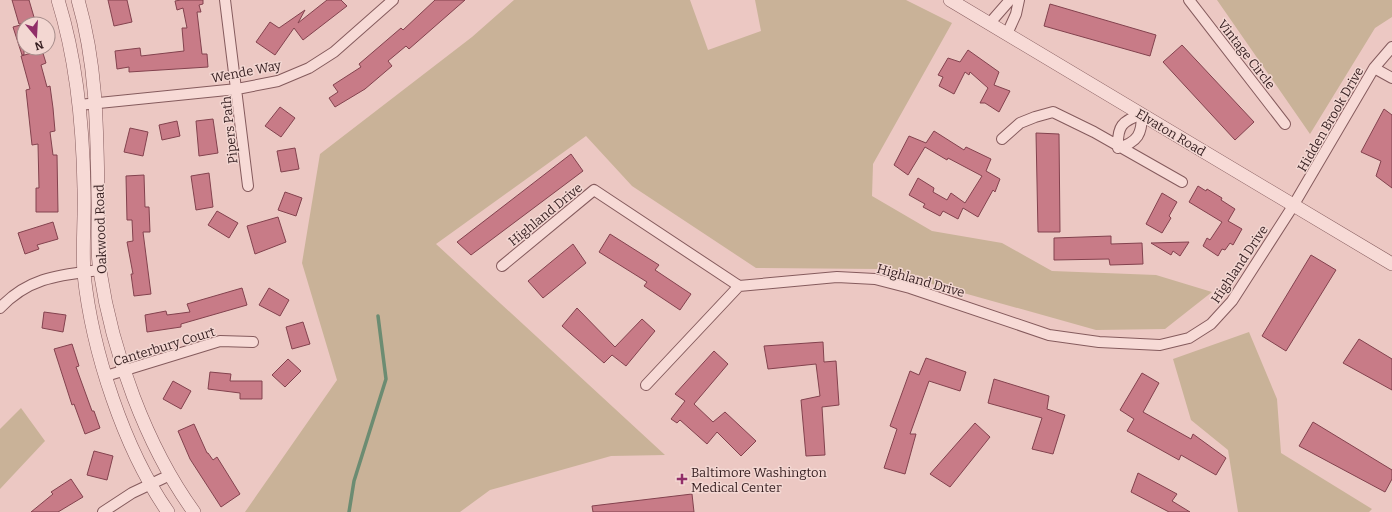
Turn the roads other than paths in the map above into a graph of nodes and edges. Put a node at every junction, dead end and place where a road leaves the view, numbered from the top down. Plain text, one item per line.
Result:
1 (58, 0) edge
2 (78, 0) edge
3 (225, 0) edge
4 (393, 0) edge
5 (950, 0) edge
6 (1010, 0) edge
7 (1019, 0) edge
8 (1188, 0) edge
9 (989, 24) junction
10 (1007, 34) junction
11 (1392, 47) edge
12 (1374, 68) junction
13 (1392, 78) edge
14 (237, 89) junction
15 (96, 104) junction
16 (80, 105) junction
17 (1142, 114) junction
18 (1286, 124) dead end
19 (1002, 139) dead end
20 (1118, 148) junction
21 (1182, 182) dead end
22 (248, 186) dead end
23 (1294, 206) junction
24 (1392, 264) edge
25 (502, 266) dead end
26 (99, 270) junction
27 (84, 272) junction
28 (739, 286) junction
29 (0, 308) edge
30 (253, 342) dead end
31 (124, 371) junction
32 (106, 376) junction
33 (646, 385) dead end
34 (170, 475) junction
35 (151, 485) junction
36 (103, 512) edge
37 (168, 512) edge
38 (194, 512) edge

1 - 16 street, Oakwood Road
2 - 15 street, Oakwood Road
3 - 14 street, Pipers Path
4 - 14 street, Wende Way
5 - 9 street, Elvaton Road
6 - 9 street
7 - 10 street
8 - 18 street, Vintage Circle
9 - 10 street, Elvaton Road
10 - 17 street, Elvaton Road
11 - 12 street, Hidden Brook Drive
12 - 13 street
12 - 23 street, Hidden Brook Drive
14 - 15 street, Wende Way
14 - 22 street, Pipers Path
15 - 16 street, Wende Way
15 - 26 street, Oakwood Road
16 - 27 street, Oakwood Road
17 - 20 street
17 - 20 street
17 - 23 street, Elvaton Road
19 - 20 street
20 - 21 street
23 - 24 street, Elvaton Road
23 - 28 street, Highland Drive
25 - 28 street, Highland Drive
26 - 27 street
26 - 31 street, Oakwood Road
27 - 29 street
27 - 32 street, Oakwood Road
28 - 33 street
30 - 31 street, Canterbury Court
31 - 32 street, Canterbury Court
31 - 34 street, Oakwood Road
32 - 35 street, Oakwood Road
34 - 35 street
34 - 38 street, Oakwood Road
35 - 36 street
35 - 37 street, Oakwood Road

